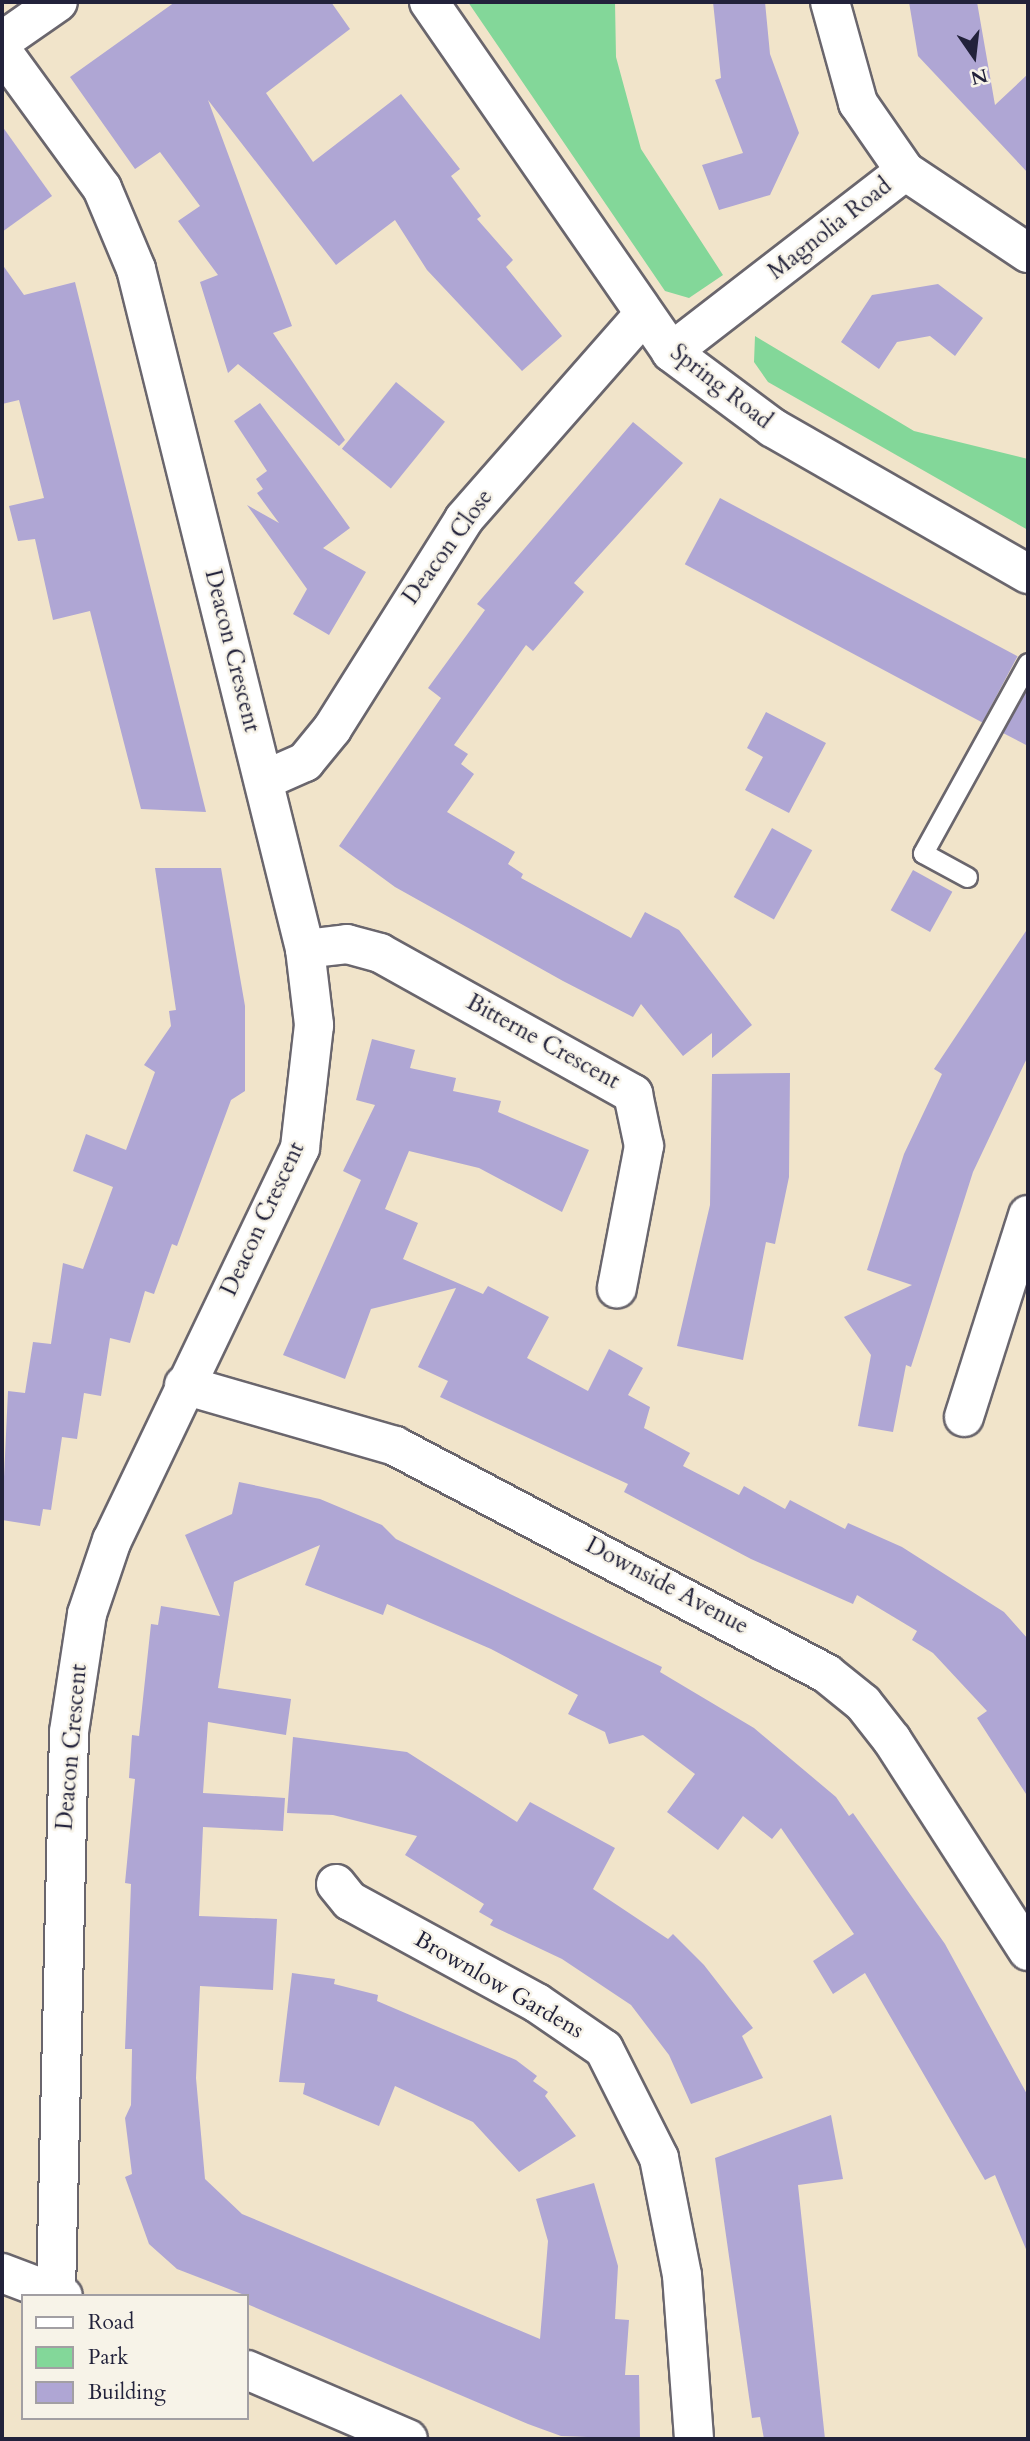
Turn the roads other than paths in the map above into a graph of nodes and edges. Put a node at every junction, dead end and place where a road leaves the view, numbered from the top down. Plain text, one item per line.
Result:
1 (429, 2) edge
2 (830, 2) edge
3 (2, 51) edge
4 (905, 171) junction
5 (1028, 253) edge
6 (643, 315) junction
7 (671, 352) junction
8 (1028, 575) edge
9 (1028, 663) edge
10 (264, 780) junction
11 (967, 877) dead end
12 (305, 949) junction
13 (1028, 1215) edge
14 (617, 1288) dead end
15 (184, 1385) junction
16 (964, 1417) dead end
17 (336, 1884) dead end
18 (1028, 1951) edge
19 (2, 2273) edge
20 (60, 2294) edge
21 (248, 2370) edge
22 (408, 2439) edge
23 (694, 2439) edge

1 - 6 street, Spring Road
2 - 4 street
3 - 10 street, Deacon Crescent
4 - 5 street, Magnolia Road
4 - 7 street, Magnolia Road
6 - 7 street, Spring Road
6 - 10 street, Deacon Close
7 - 8 street, Spring Road
9 - 11 lane
10 - 12 street, Deacon Crescent
12 - 14 street, Bitterne Crescent
12 - 15 street, Deacon Crescent
13 - 16 street
15 - 18 street, Downside Avenue
15 - 20 street, Deacon Crescent
17 - 23 street, Brownlow Gardens
19 - 20 street
21 - 22 street

